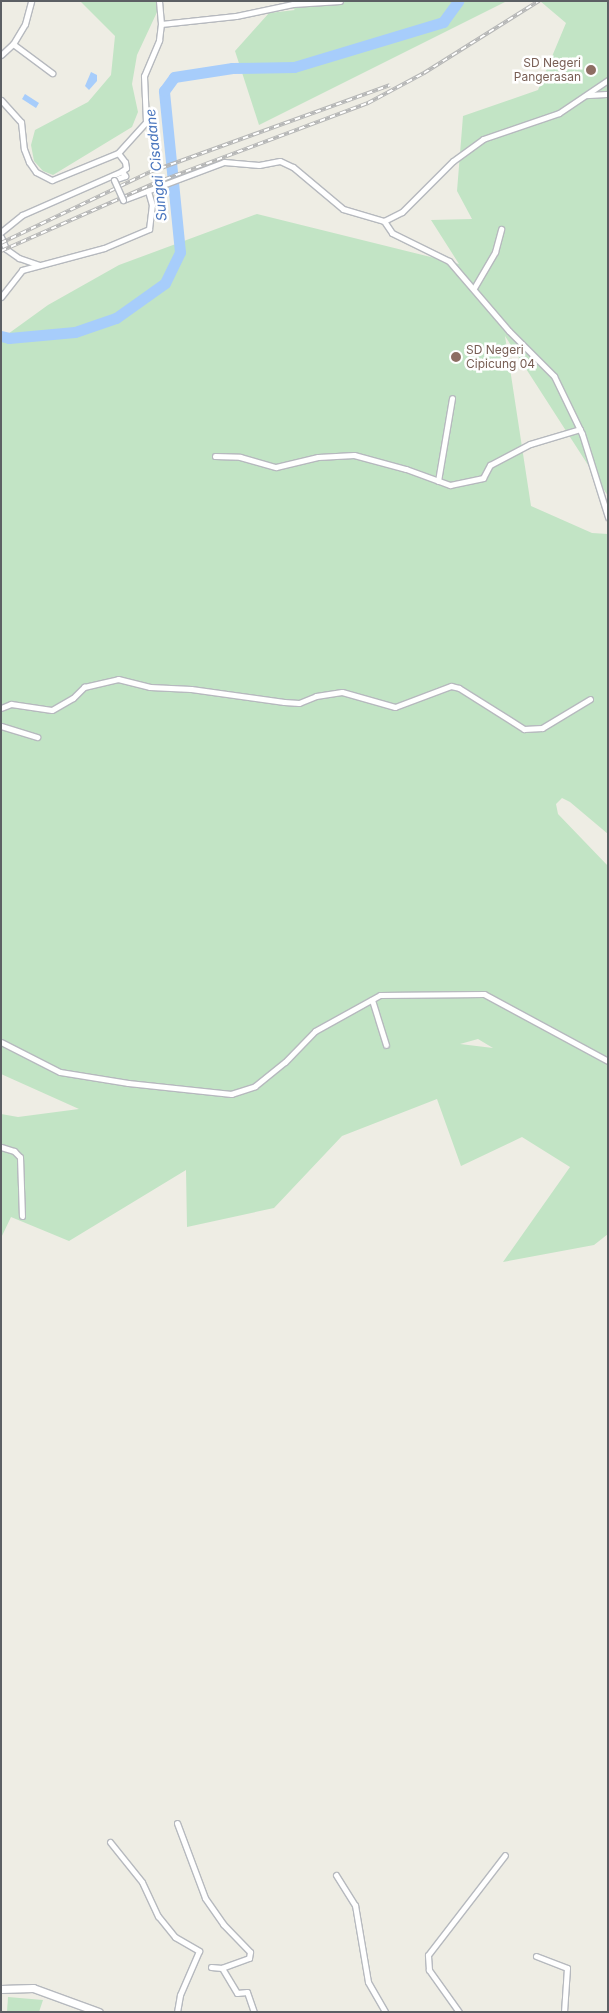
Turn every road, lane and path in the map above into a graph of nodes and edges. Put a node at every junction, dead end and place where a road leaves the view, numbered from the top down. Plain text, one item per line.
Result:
1 (31, 1) edge
2 (159, 1) edge
3 (340, 1) edge
4 (161, 24) junction
5 (13, 44) junction
6 (1, 55) edge
7 (52, 73) dead end
8 (608, 80) edge
9 (608, 94) edge
10 (587, 95) junction
11 (1, 100) edge
12 (118, 153) junction
13 (122, 171) junction
14 (150, 190) junction
15 (384, 221) junction
16 (501, 228) dead end
17 (1, 232) edge
18 (1, 237) edge
19 (42, 266) junction
20 (474, 288) junction
21 (1, 297) edge
22 (452, 398) dead end
23 (580, 429) junction
24 (215, 456) dead end
25 (438, 481) junction
26 (608, 517) edge
27 (590, 698) dead end
28 (1, 708) edge
29 (1, 726) edge
30 (37, 737) dead end
31 (372, 1000) junction
32 (1, 1042) edge
33 (386, 1045) dead end
34 (608, 1061) edge
35 (1, 1147) edge
36 (22, 1216) dead end
37 (176, 1823) dead end
38 (110, 1842) dead end
39 (505, 1855) dead end
40 (336, 1875) dead end
41 (536, 1956) dead end
42 (211, 1967) dead end
43 (222, 1968) junction
44 (1, 1989) edge
45 (99, 2012) edge
46 (177, 2012) edge
47 (254, 2012) edge
48 (385, 2012) edge
49 (459, 2012) edge
50 (564, 2012) edge

1 - 5 street
2 - 4 street
3 - 4 street
4 - 12 street
5 - 6 street
5 - 7 street
8 - 10 street
9 - 10 street
10 - 15 street
11 - 12 street
12 - 13 street
13 - 14 street, bridge
13 - 17 street
14 - 15 street
14 - 19 street
15 - 20 street
16 - 20 street
18 - 19 street
19 - 21 street
20 - 23 street
22 - 25 street
23 - 25 street
23 - 26 street
24 - 25 street
27 - 28 street
29 - 30 street
31 - 32 street
31 - 33 street
31 - 34 street
35 - 36 street
37 - 43 street
38 - 46 street
39 - 49 street
40 - 48 street
41 - 50 street
42 - 43 street
43 - 47 street
44 - 45 main road

